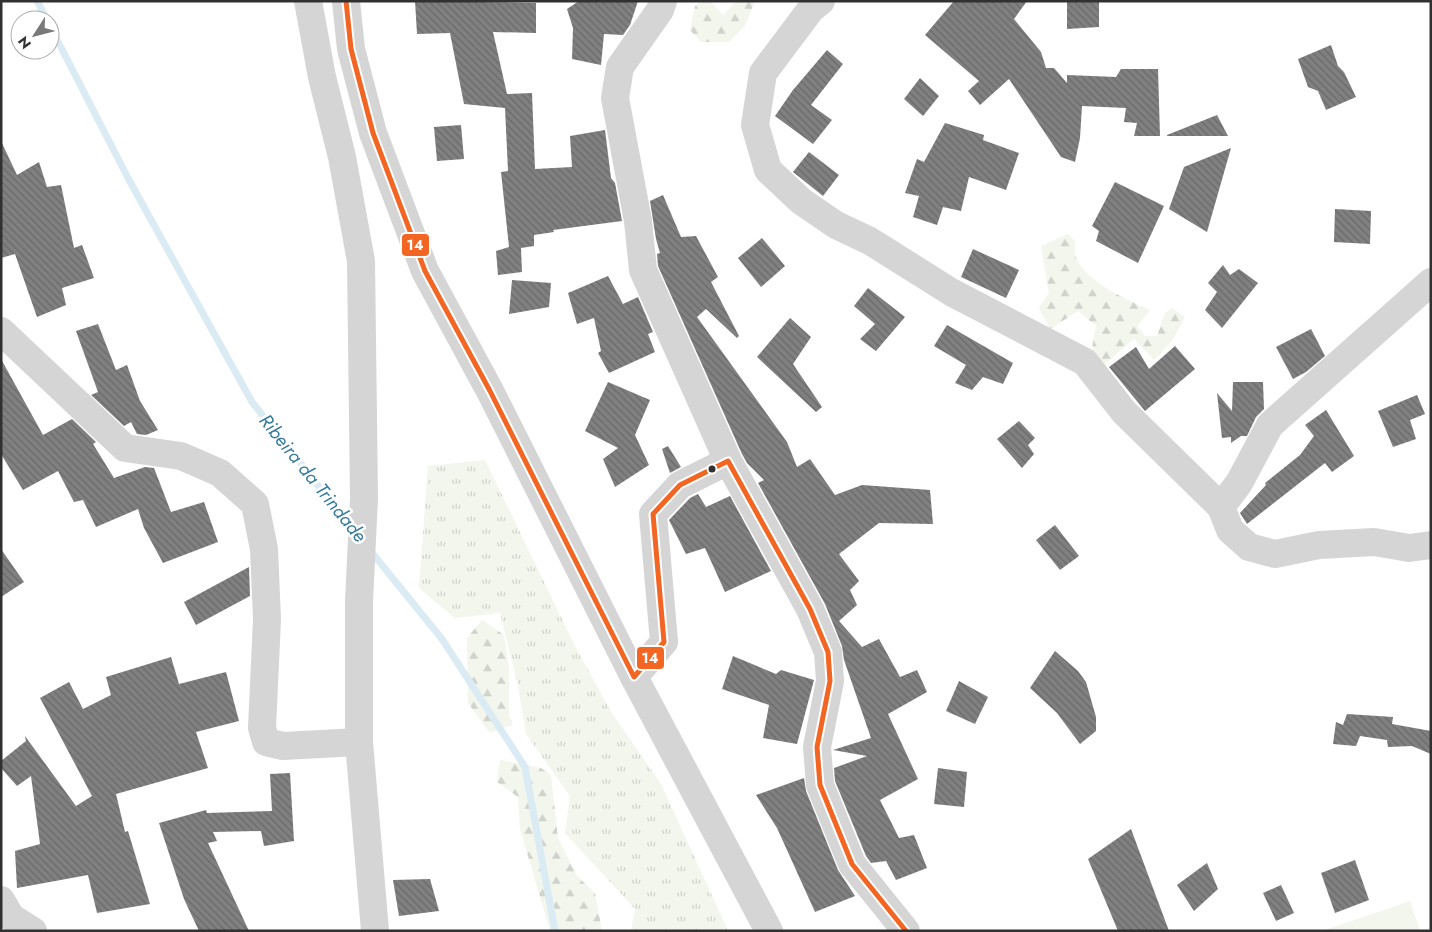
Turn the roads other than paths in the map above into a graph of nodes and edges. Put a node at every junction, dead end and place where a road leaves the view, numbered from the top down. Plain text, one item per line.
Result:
1 (308, 1) edge
2 (346, 1) edge
3 (663, 1) edge
4 (821, 1) edge
5 (1431, 282) edge
6 (1, 331) edge
7 (728, 461) junction
8 (1221, 507) junction
9 (1431, 545) edge
10 (634, 677) junction
11 (359, 742) junction
12 (1, 900) edge
13 (33, 931) edge
14 (375, 931) edge
15 (769, 931) edge
16 (906, 931) edge

1 - 11 street
2 - 10 street
3 - 7 street
4 - 8 street
5 - 8 street
6 - 11 street
7 - 10 street
7 - 16 street
8 - 9 street
10 - 15 street
11 - 14 street
12 - 13 street

